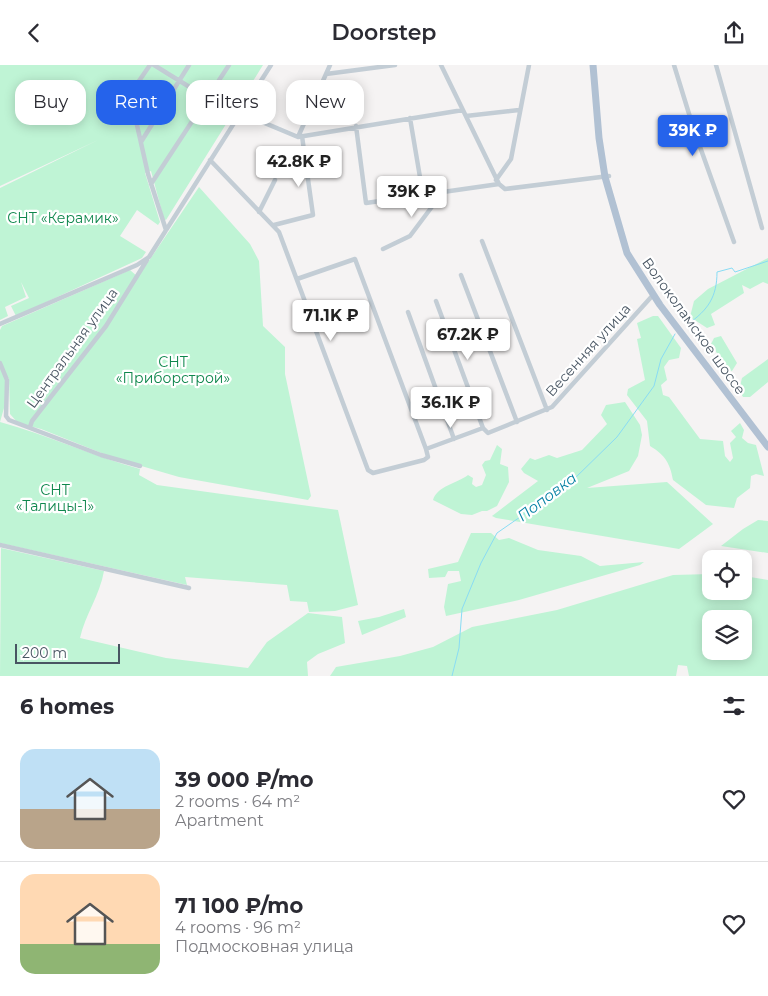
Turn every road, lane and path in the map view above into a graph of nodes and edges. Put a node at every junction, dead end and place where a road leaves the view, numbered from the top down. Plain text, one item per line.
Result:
1 (152, 65) edge
2 (189, 65) edge
3 (229, 65) edge
4 (271, 65) edge
5 (330, 65) edge
6 (395, 65) edge
7 (441, 65) edge
8 (529, 65) edge
9 (593, 65) edge
10 (597, 65) edge
11 (674, 65) edge
12 (717, 65) edge
13 (326, 74) junction
14 (219, 80) edge
15 (261, 80) edge
16 (179, 81) junction
17 (186, 85) edge
18 (463, 110) junction
19 (519, 110) junction
20 (466, 116) junction
21 (410, 118) junction
22 (190, 125) edge
23 (233, 125) edge
24 (268, 125) edge
25 (356, 126) junction
26 (300, 136) junction
27 (141, 142) junction
28 (210, 160) junction
29 (607, 177) junction
30 (275, 180) dead end
31 (498, 182) junction
32 (151, 185) junction
33 (443, 192) junction
34 (423, 195) junction
35 (259, 212) junction
36 (274, 225) junction
37 (762, 228) dead end
38 (166, 230) junction
39 (482, 241) dead end
40 (734, 242) dead end
41 (383, 249) dead end
42 (149, 257) junction
43 (460, 275) dead end
44 (297, 279) junction
45 (653, 295) junction
46 (436, 301) dead end
47 (408, 312) dead end
48 (0, 324) edge
49 (0, 363) edge
50 (547, 410) junction
51 (517, 422) junction
52 (30, 427) junction
53 (483, 428) junction
54 (454, 439) junction
55 (768, 440) edge
56 (768, 447) edge
57 (426, 449) junction
58 (140, 466) dead end
59 (0, 545) edge
60 (189, 588) dead end

1 - 16 street
1 - 27 street
2 - 16 street
3 - 14 street
4 - 15 street, Центральная улица
5 - 13 street
6 - 13 street
7 - 18 street
8 - 19 street
9 - 29 main road, Волоколамское шоссе
10 - 29 main road, Волоколамское шоссе
11 - 40 street
12 - 37 street
13 - 26 street
16 - 17 street
16 - 27 street
18 - 20 street
18 - 21 street
19 - 20 street
19 - 31 street
20 - 31 street
21 - 25 street
21 - 34 street
22 - 32 street
23 - 28 street, Центральная улица
24 - 26 street
25 - 26 street
25 - 34 street
26 - 36 street
27 - 32 street
28 - 35 street
28 - 38 street, Центральная улица
29 - 31 street
29 - 45 main road, Волоколамское шоссе
29 - 55 main road, Волоколамское шоссе
30 - 35 street
31 - 33 street
32 - 38 street
33 - 34 street
33 - 41 street
35 - 36 street
36 - 44 street
38 - 42 street, Центральная улица
39 - 50 street
42 - 48 street
42 - 52 street, Центральная улица
43 - 51 street
44 - 57 street
44 - 57 street
45 - 50 street, Весенняя улица
45 - 56 main road, Волоколамское шоссе
46 - 53 street
47 - 54 street
49 - 52 street
50 - 51 street, Весенняя улица
51 - 53 street, Весенняя улица
52 - 58 street
53 - 54 street, Весенняя улица
54 - 57 street, Весенняя улица
59 - 60 street

